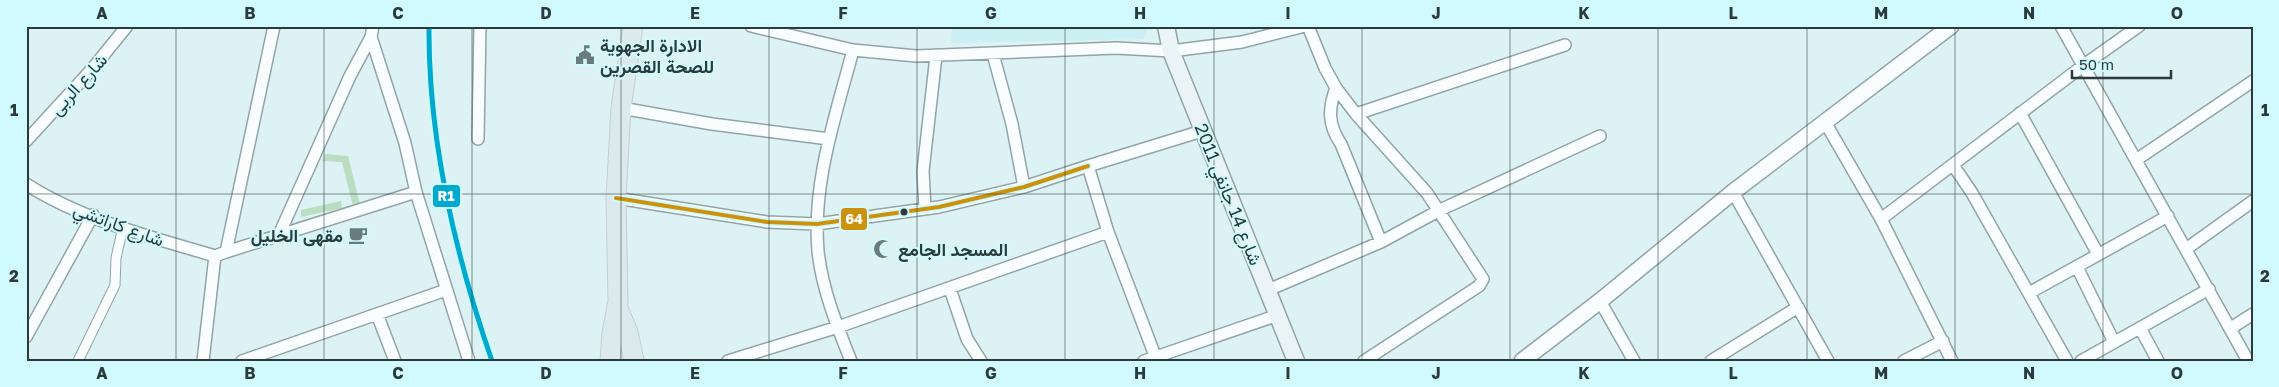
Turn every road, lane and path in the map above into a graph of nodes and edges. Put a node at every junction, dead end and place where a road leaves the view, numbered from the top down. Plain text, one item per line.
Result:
1 (127, 26) edge
2 (274, 26) edge
3 (480, 26) edge
4 (633, 26) edge
5 (751, 26) edge
6 (1166, 26) edge
7 (1306, 26) edge
8 (1951, 26) edge
9 (2061, 26) edge
10 (2139, 26) edge
11 (372, 32) edge
12 (1565, 45) dead end
13 (853, 50) junction
14 (1171, 51) junction
15 (993, 54) junction
16 (936, 56) junction
17 (2084, 65) junction
18 (2253, 81) edge
19 (1336, 88) junction
20 (620, 108) junction
21 (2020, 113) junction
22 (1356, 114) junction
23 (1825, 122) junction
24 (1202, 131) junction
25 (1600, 136) dead end
26 (478, 139) dead end
27 (26, 140) edge
28 (829, 140) junction
29 (2136, 160) junction
30 (1953, 165) junction
31 (1088, 166) junction
32 (26, 184) edge
33 (1024, 187) junction
34 (416, 192) junction
35 (1733, 192) junction
36 (616, 198) junction
37 (2253, 201) edge
38 (926, 209) junction
39 (1440, 210) junction
40 (93, 215) junction
41 (2168, 216) junction
42 (1881, 219) junction
43 (817, 224) junction
44 (123, 227) junction
45 (1108, 232) junction
46 (278, 236) junction
47 (1381, 242) junction
48 (2186, 249) junction
49 (226, 252) junction
50 (2098, 254) junction
51 (214, 256) junction
52 (2077, 267) junction
53 (950, 289) junction
54 (2209, 289) junction
55 (446, 290) junction
56 (1268, 290) junction
57 (2028, 293) junction
58 (1600, 301) junction
59 (617, 306) junction
60 (1798, 307) junction
61 (377, 314) junction
62 (2253, 314) edge
63 (1278, 315) junction
64 (838, 328) junction
65 (2140, 328) junction
66 (2231, 328) junction
67 (26, 337) edge
68 (1943, 341) junction
69 (2114, 342) junction
70 (1152, 359) edge
71 (78, 361) edge
72 (203, 361) edge
73 (242, 361) edge
74 (394, 361) edge
75 (469, 361) edge
76 (610, 361) edge
77 (634, 361) edge
78 (728, 361) edge
79 (851, 361) edge
80 (981, 361) edge
81 (1296, 361) edge
82 (1364, 361) edge
83 (1522, 361) edge
84 (1634, 361) edge
85 (1711, 361) edge
86 (1828, 361) edge
87 (1904, 361) edge
88 (1952, 361) edge
89 (2067, 361) edge
90 (2081, 361) edge
91 (2158, 361) edge
92 (2248, 361) edge

1 - 27 street, شارع الربى
2 - 49 street
3 - 26 street
4 - 20 main road
5 - 13 street
6 - 14 main road, شارع 14 جانفي 2011
7 - 14 street
7 - 19 street
8 - 23 street
9 - 17 street
10 - 17 street
11 - 34 street
11 - 46 street
12 - 22 street
13 - 16 street
13 - 28 street
14 - 15 street
14 - 24 main road, شارع 14 جانفي 2011
15 - 16 street
15 - 33 street
16 - 38 street
17 - 21 street
17 - 29 street
18 - 29 street
19 - 22 street
19 - 47 street
20 - 28 street
20 - 36 main road
21 - 30 street
21 - 50 street
22 - 39 street
23 - 35 street
23 - 42 street
24 - 31 street
24 - 56 main road, شارع 14 جانفي 2011
25 - 39 street
28 - 43 street
29 - 41 street
30 - 42 street
30 - 57 street
31 - 33 street
31 - 45 street
32 - 40 street, شارع كاراتشي
33 - 38 street
34 - 46 street
34 - 55 street
35 - 58 street
35 - 60 street
36 - 43 street
36 - 59 main road
37 - 48 street
38 - 43 street
39 - 47 street
39 - 82 street
40 - 44 street, شارع كاراتشي
40 - 67 street
41 - 48 street
41 - 50 street
42 - 68 street
43 - 64 street
44 - 51 street, شارع كاراتشي
44 - 71 street
45 - 53 street
45 - 70 street
46 - 49 street
47 - 56 street
48 - 54 street
49 - 51 street
50 - 52 street
51 - 72 street
52 - 57 street
52 - 69 street
53 - 64 street
53 - 80 street
54 - 65 street
54 - 66 street
55 - 61 street
55 - 75 street
56 - 63 main road, شارع 14 جانفي 2011
57 - 89 street
58 - 83 street
58 - 84 street
59 - 76 main road
59 - 77 main road
60 - 85 street
60 - 86 street
61 - 73 street
61 - 74 street
62 - 66 street
63 - 70 street
63 - 81 main road, شارع 14 جانفي 2011
64 - 78 street
64 - 79 street
65 - 69 street
65 - 91 street
66 - 92 street
68 - 87 street
68 - 88 street
69 - 90 street

